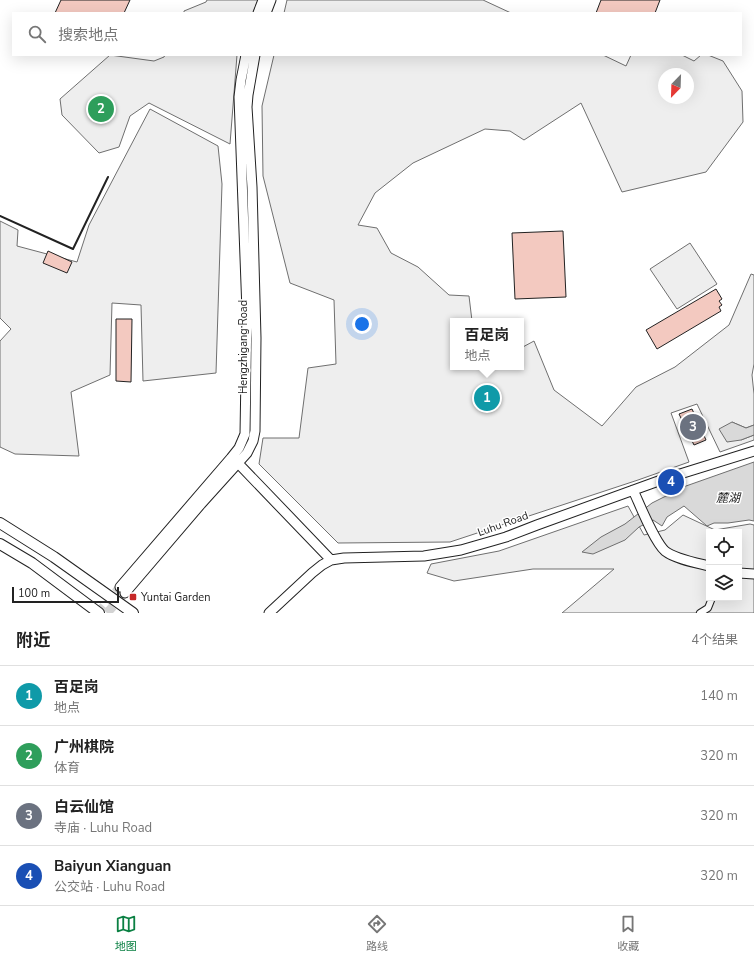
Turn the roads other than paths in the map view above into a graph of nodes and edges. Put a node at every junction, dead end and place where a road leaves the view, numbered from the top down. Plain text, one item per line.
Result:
1 (263, 0) edge
2 (271, 0) edge
3 (258, 12) edge
4 (266, 12) edge
5 (246, 56) edge
6 (255, 56) edge
7 (754, 451) edge
8 (235, 460) junction
9 (633, 490) junction
10 (0, 523) edge
11 (0, 544) edge
12 (331, 560) junction
13 (706, 565) edge
14 (742, 573) edge
15 (754, 574) edge
16 (122, 590) tunnel mouth
17 (711, 601) edge
18 (99, 613) edge
19 (133, 613) edge
20 (270, 613) edge
21 (700, 613) edge

1 - 3 main road
2 - 4 main road
5 - 8 main road, Hengzhigang Road
6 - 8 main road, Hengzhigang Road
7 - 9 main road, Luhu Road
8 - 12 main road
8 - 16 main road, Hengzhigang Road
9 - 12 main road, Luhu Road
9 - 13 main road
10 - 19 main road
11 - 18 main road
12 - 20 main road, Luhu Road
14 - 15 main road
17 - 21 street

